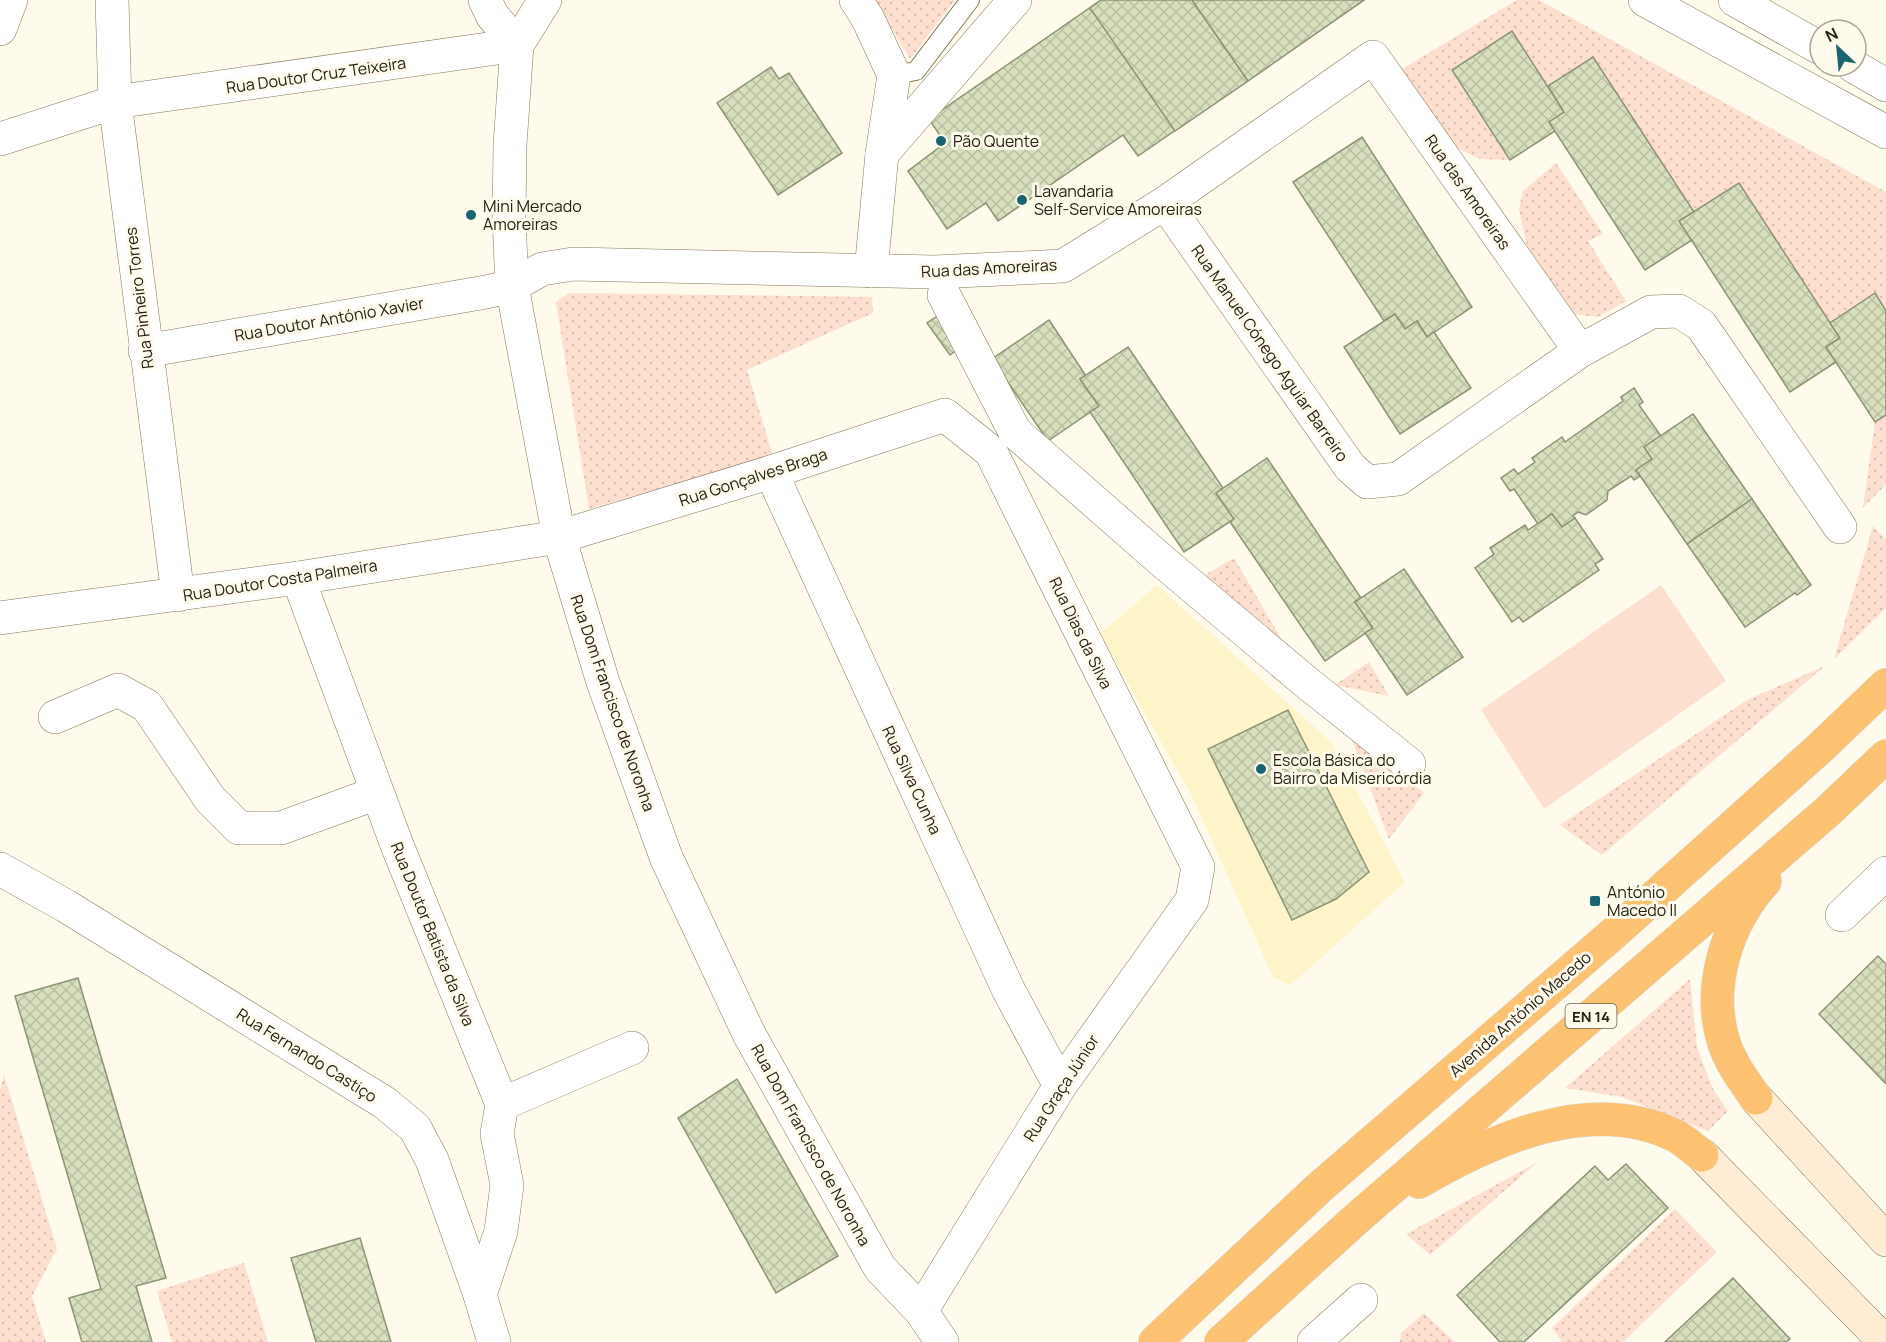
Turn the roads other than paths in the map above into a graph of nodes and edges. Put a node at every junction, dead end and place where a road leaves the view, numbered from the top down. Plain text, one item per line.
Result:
1 (11, 0) edge
2 (112, 0) edge
3 (485, 0) edge
4 (544, 0) edge
5 (856, 0) edge
6 (970, 0) edge
7 (1015, 0) edge
8 (1646, 0) edge
9 (1735, 0) edge
10 (0, 28) edge
11 (1808, 41) edge
12 (517, 45) junction
13 (894, 75) junction
14 (1868, 75) edge
15 (1886, 85) edge
16 (115, 102) junction
17 (1886, 132) edge
18 (0, 139) edge
19 (882, 154) junction
20 (1165, 203) junction
21 (871, 272) junction
22 (512, 286) junction
23 (944, 295) dead end
24 (145, 351) junction
25 (1580, 351) junction
26 (945, 415) joint
27 (771, 472) junction
28 (1840, 528) dead end
29 (559, 537) junction
30 (298, 578) junction
31 (178, 595) junction
32 (0, 618) edge
33 (1886, 686) edge
34 (55, 717) dead end
35 (1886, 756) edge
36 (1409, 764) dead end
37 (378, 792) junction
38 (1827, 812) junction
39 (1198, 867) joint
40 (0, 869) edge
41 (1886, 873) edge
42 (1842, 915) dead end
43 (632, 1048) dead end
44 (1060, 1086) junction
45 (1756, 1098) joint
46 (502, 1104) junction
47 (1702, 1155) joint
48 (1355, 1220) junction
49 (1886, 1240) edge
50 (480, 1295) junction
51 (1361, 1300) dead end
52 (921, 1311) junction
53 (494, 1342) edge
54 (942, 1342) edge
55 (1155, 1342) edge
56 (1221, 1342) edge
57 (1314, 1342) edge
58 (1885, 1342) edge

1 - 10 street
2 - 16 street, Rua Pinheiro Torres
3 - 12 street
4 - 12 street, Rua Dom Francisco de Noronha
5 - 13 street
6 - 13 lane
7 - 19 street
8 - 17 street
9 - 11 street
12 - 16 street, Rua Doutor Cruz Teixeira
12 - 22 street, Rua Dom Francisco de Noronha
13 - 19 street
14 - 15 street
16 - 18 street, Rua Doutor Cruz Teixeira
16 - 24 street, Rua Pinheiro Torres
19 - 21 street
20 - 21 street, Rua das Amoreiras
20 - 25 street, Rua Manuel Cónego Aguiar Barreiro
20 - 25 street, Rua das Amoreiras
21 - 22 street, Rua das Amoreiras
22 - 24 street, Rua Doutor António Xavier
22 - 29 street, Rua Dom Francisco de Noronha
23 - 36 street
24 - 31 street, Rua Pinheiro Torres
25 - 28 street, Rua Manuel Cónego Aguiar Barreiro
26 - 27 street, Rua Gonçalves Braga
26 - 39 street, Rua Dias da Silva
27 - 29 street, Rua Gonçalves Braga
27 - 44 street, Rua Silva Cunha
29 - 30 street, Rua Doutor Costa Palmeira
29 - 52 street, Rua Dom Francisco de Noronha
30 - 31 street, Rua Doutor Costa Palmeira
30 - 37 street, Rua Doutor Batista da Silva
31 - 32 street, Rua Doutor Costa Palmeira
33 - 55 highway, Avenida António Macedo / EN 14
34 - 37 street
35 - 38 highway, EN 14
37 - 46 street, Rua Doutor Batista da Silva
38 - 45 highway
38 - 48 highway, EN 14
39 - 44 street, Rua Graça Júnior
40 - 50 street, Rua Fernando Castiço
41 - 42 street
43 - 46 street
44 - 52 street, Rua Graça Júnior
45 - 49 street
46 - 50 street
47 - 48 highway
47 - 58 street
48 - 56 highway, EN 14
50 - 53 street, Rua Fernando Castiço
51 - 57 street
52 - 54 street, Rua Dom Francisco de Noronha

